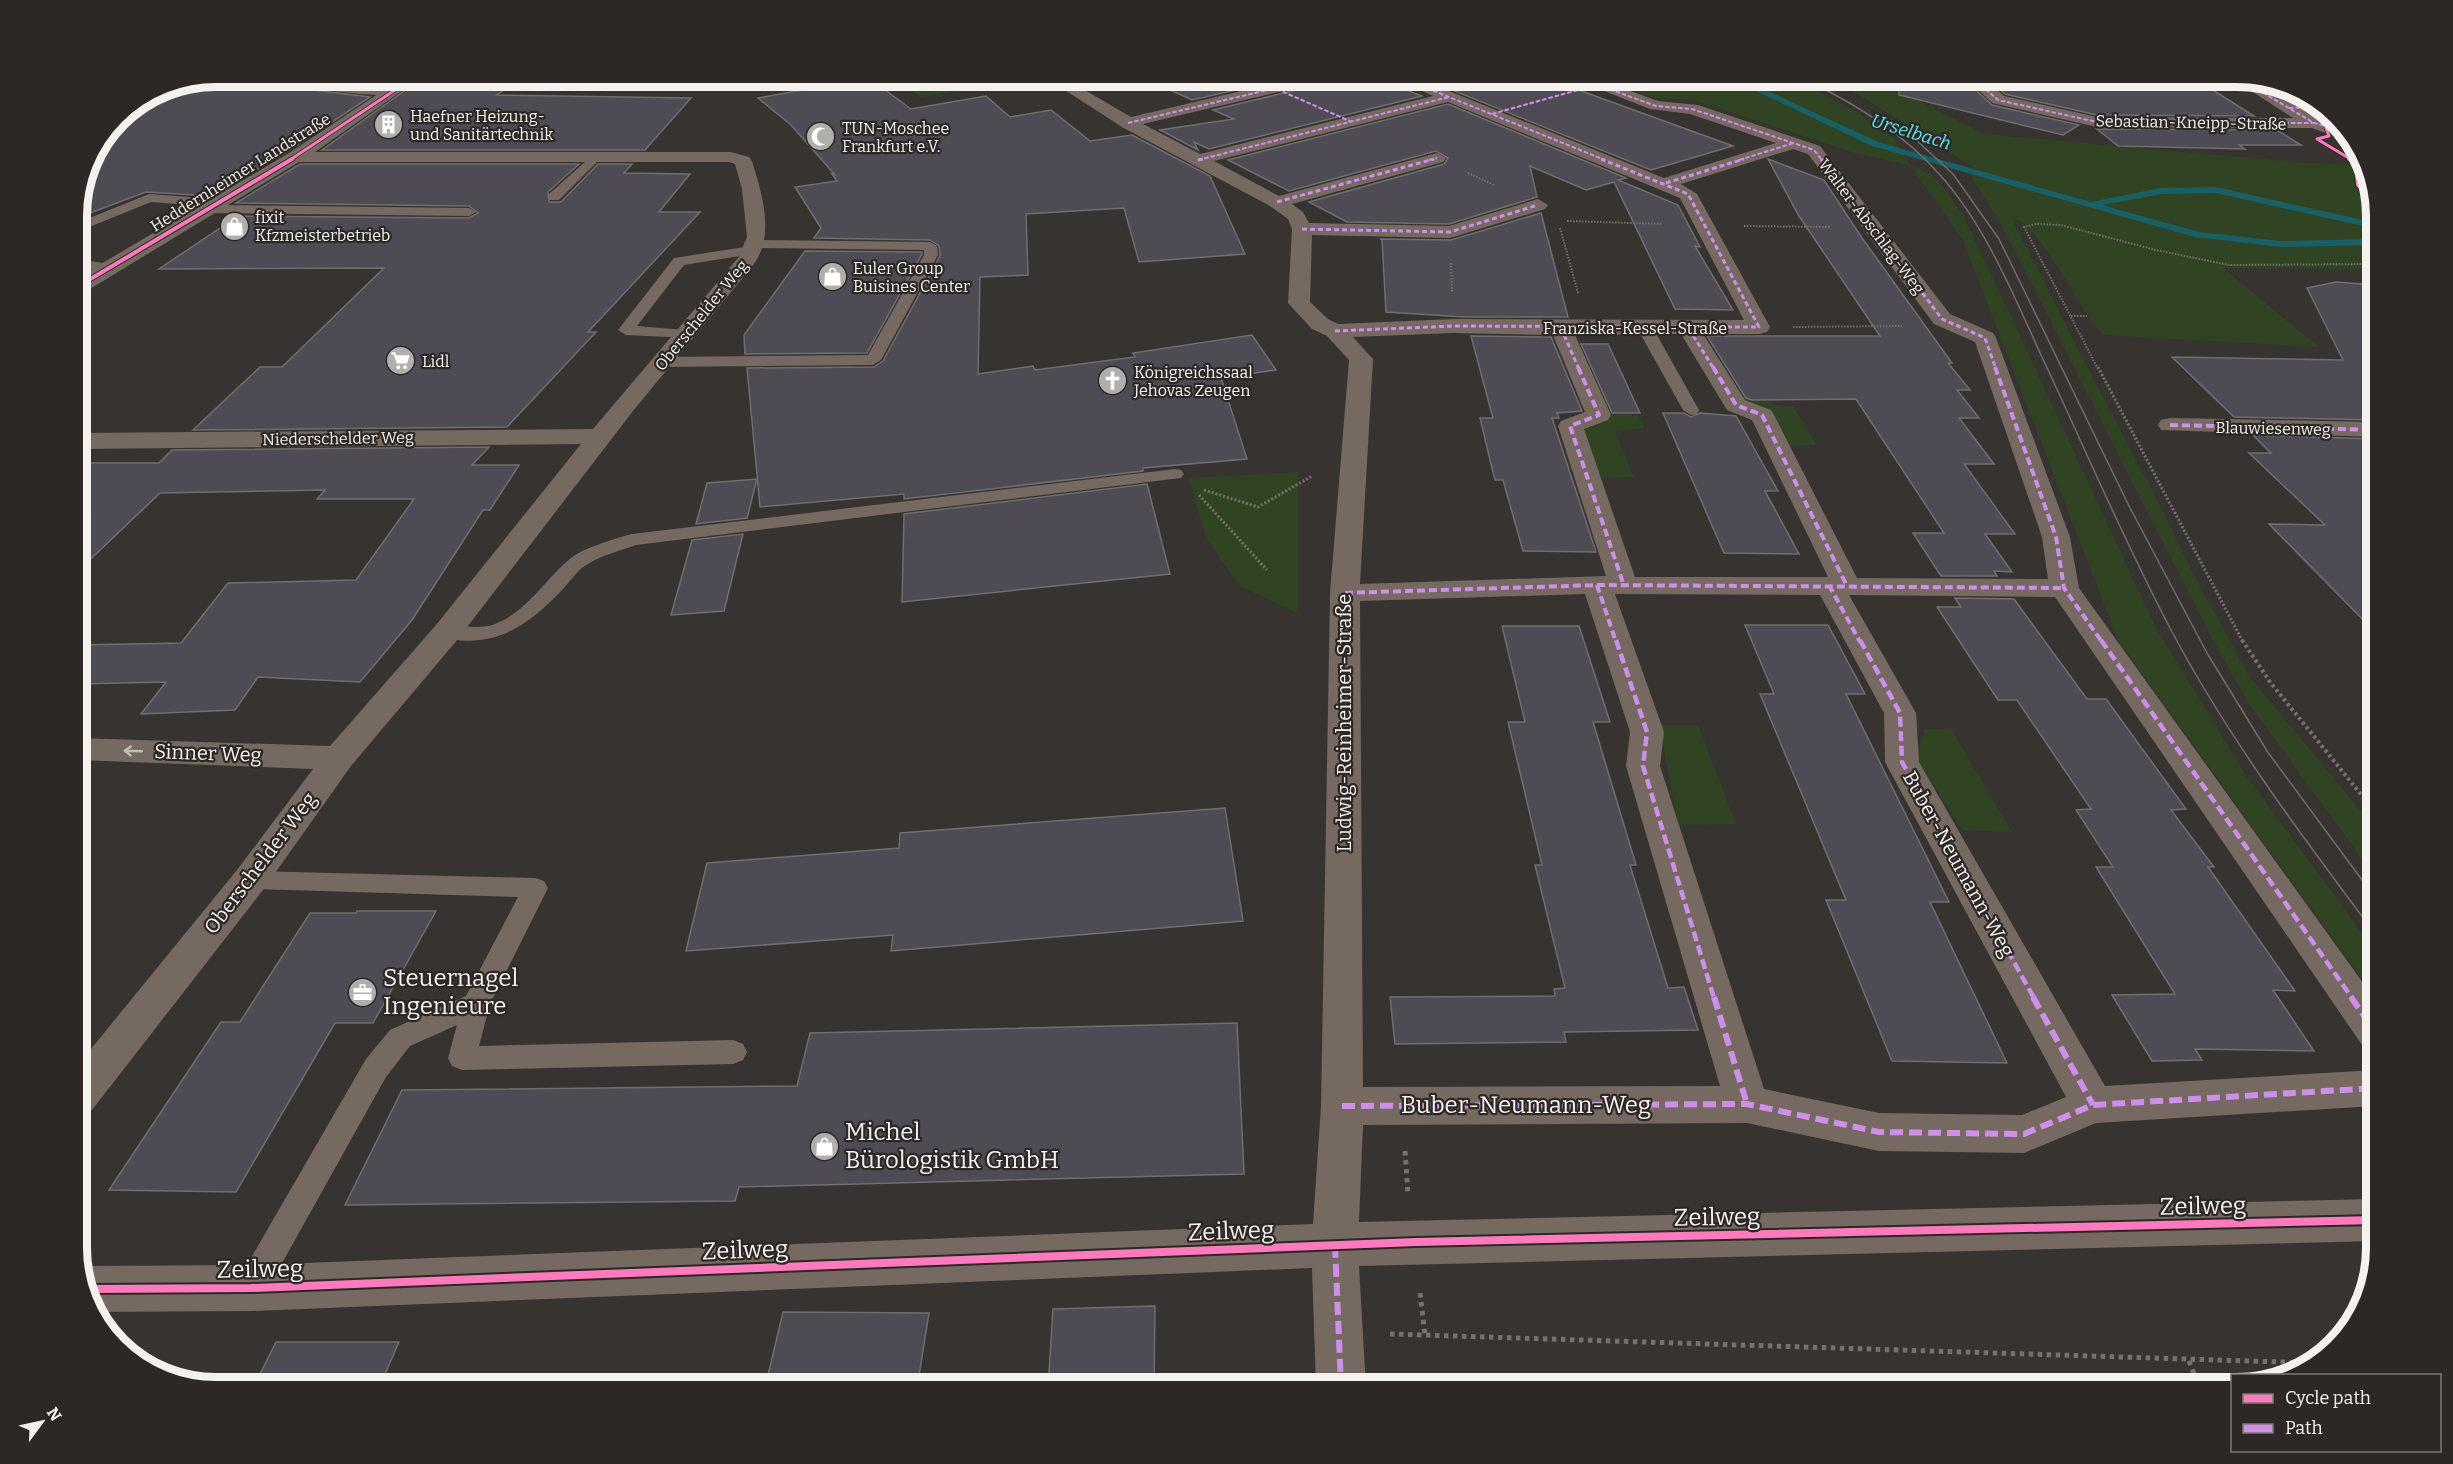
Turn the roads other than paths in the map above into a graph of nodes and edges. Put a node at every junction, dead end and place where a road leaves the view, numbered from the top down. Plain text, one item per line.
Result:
1 (336, 87) edge
2 (358, 87) edge
3 (400, 87) edge
4 (1068, 87) edge
5 (1278, 87) edge
6 (1424, 87) edge
7 (1603, 87) edge
8 (1983, 87) edge
9 (1274, 88) junction
10 (2256, 88) edge
11 (355, 90) junction
12 (392, 93) junction
13 (1449, 97) junction
14 (2316, 115) edge
15 (1352, 122) junction
16 (1128, 123) junction
17 (2332, 129) edge
18 (1794, 143) junction
19 (295, 157) junction
20 (595, 157) junction
21 (1437, 158) dead end
22 (1198, 160) junction
23 (1666, 183) junction
24 (554, 197) dead end
25 (1278, 202) junction
26 (1538, 205) dead end
27 (213, 206) junction
28 (469, 213) dead end
29 (87, 224) edge
30 (1302, 229) junction
31 (754, 247) junction
32 (87, 265) edge
33 (110, 268) junction
34 (87, 281) edge
35 (1561, 328) junction
36 (1645, 328) junction
37 (1689, 329) junction
38 (1335, 331) junction
39 (685, 335) junction
40 (663, 362) junction
41 (1690, 410) dead end
42 (2170, 425) dead end
43 (2366, 430) edge
44 (600, 436) junction
45 (87, 441) edge
46 (1181, 479) road end
47 (1610, 585) junction
48 (1837, 585) junction
49 (2064, 588) junction
50 (1345, 592) junction
51 (447, 632) junction
52 (87, 749) edge
53 (339, 758) junction
54 (250, 879) junction
55 (476, 1004) junction
56 (2366, 1019) edge
57 (733, 1052) dead end
58 (87, 1084) edge
59 (2366, 1089) edge
60 (1747, 1104) junction
61 (2093, 1105) junction
62 (1342, 1106) junction
63 (2366, 1220) edge
64 (1335, 1245) junction
65 (251, 1288) junction
66 (94, 1289) edge
67 (1340, 1377) edge

1 - 11 lane
2 - 11 lane
3 - 12 street, Heddernheimer Landstraße
4 - 16 street
5 - 9 street
6 - 13 street, Franziska-Kessel-Straße
7 - 18 street, Walter-Abschlag-Weg
8 - 14 street, Sebastian-Kneipp-Straße
9 - 15 street
9 - 16 street
10 - 14 street, Sebastian-Kneipp-Straße
11 - 12 lane
12 - 19 street, Heddernheimer Landstraße
13 - 15 street
13 - 23 street, Franziska-Kessel-Straße
14 - 17 street, Sebastian-Kneipp-Straße
15 - 22 street
16 - 22 street
18 - 23 street
18 - 49 street, Walter-Abschlag-Weg
19 - 20 street, Oberschelder Weg
19 - 27 street, Heddernheimer Landstraße
20 - 24 lane
20 - 31 street, Oberschelder Weg
21 - 25 street
22 - 25 street
23 - 37 street, Franziska-Kessel-Straße
25 - 30 street
26 - 30 street
27 - 28 lane
27 - 29 lane
27 - 33 street, Heddernheimer Landstraße
30 - 38 street, Ludwig-Reinheimer-Straße
31 - 39 street, Oberschelder Weg
31 - 39 lane
31 - 40 lane
32 - 33 lane
33 - 34 street, Heddernheimer Landstraße
35 - 36 street, Franziska-Kessel-Straße
35 - 38 street, Franziska-Kessel-Straße
35 - 47 street
36 - 37 street, Franziska-Kessel-Straße
36 - 41 lane
37 - 48 street, Buber-Neumann-Weg
38 - 50 street, Ludwig-Reinheimer-Straße
39 - 40 street, Oberschelder Weg
40 - 44 street, Oberschelder Weg
42 - 43 street, Blauwiesenweg
44 - 45 street, Niederschelder Weg
44 - 51 street, Oberschelder Weg
46 - 51 lane
47 - 48 street
47 - 50 street
47 - 60 street
48 - 49 street
48 - 61 street, Buber-Neumann-Weg
49 - 56 street
50 - 62 street, Ludwig-Reinheimer-Straße
51 - 53 street, Oberschelder Weg
53 -> 52 street, Sinner Weg
53 - 54 street, Oberschelder Weg
54 - 55 lane
54 - 58 street, Oberschelder Weg
55 - 57 lane
55 - 65 lane
59 - 61 street, Buber-Neumann-Weg
60 - 61 street, Buber-Neumann-Weg
60 - 62 street, Buber-Neumann-Weg
62 - 64 street, Ludwig-Reinheimer-Straße
63 - 64 street, Zeilweg
64 - 65 street, Zeilweg
64 - 67 street, Ludwig-Reinheimer-Straße
65 - 66 street, Zeilweg

